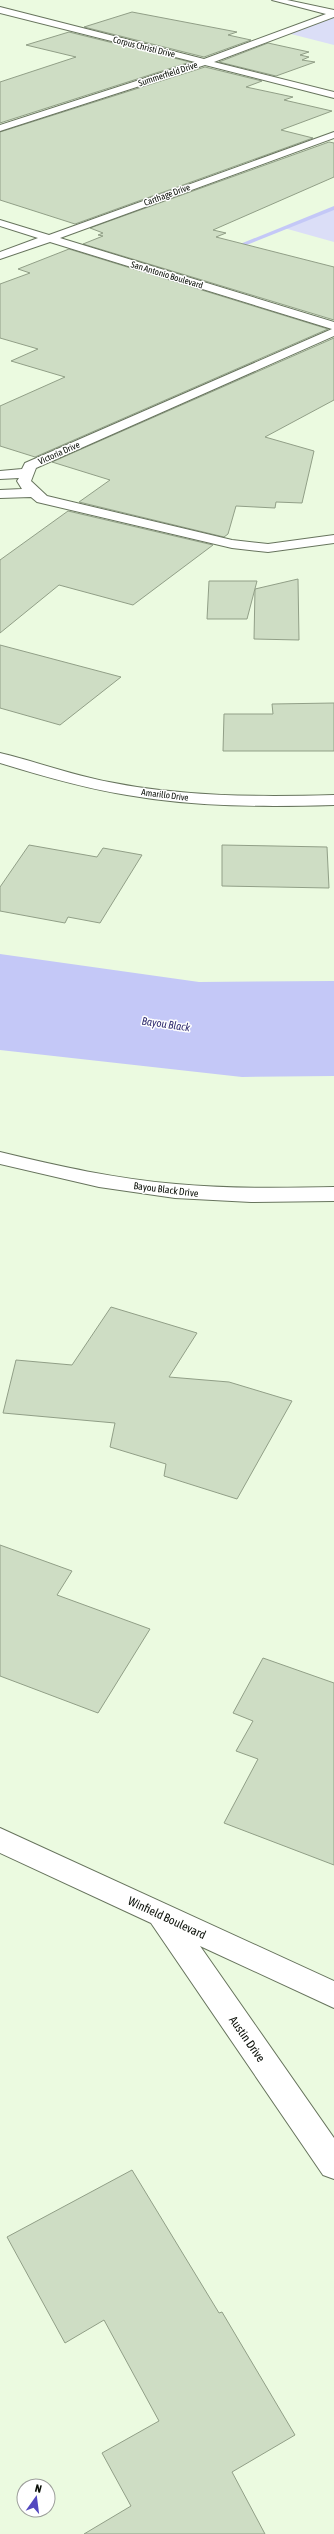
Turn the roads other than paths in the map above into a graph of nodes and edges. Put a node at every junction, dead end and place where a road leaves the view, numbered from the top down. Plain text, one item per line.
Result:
1 (276, 0) edge
2 (0, 10) edge
3 (334, 14) edge
4 (29, 17) junction
5 (8, 24) dead end
6 (204, 62) junction
7 (334, 95) edge
8 (0, 128) edge
9 (334, 135) edge
10 (0, 223) edge
11 (47, 238) junction
12 (0, 256) edge
13 (334, 326) edge
14 (334, 332) edge
15 (27, 473) junction
16 (0, 475) edge
17 (32, 492) junction
18 (0, 494) edge
19 (334, 539) edge
20 (0, 758) edge
21 (334, 800) edge
22 (0, 1158) edge
23 (334, 1194) edge
24 (0, 1840) edge
25 (160, 1914) junction
26 (334, 1995) edge
27 (334, 2164) edge

1 - 3 street
2 - 4 street, Corpus Christi Drive
3 - 6 street, Summerfield Drive
4 - 5 street
4 - 6 street, Corpus Christi Drive
6 - 7 street, Corpus Christi Drive
6 - 8 street, Summerfield Drive
9 - 11 street, Carthage Drive
10 - 11 street, San Antonio Boulevard
11 - 12 street, Carthage Drive
11 - 13 street, San Antonio Boulevard
14 - 15 street, Victoria Drive
15 - 16 street
15 - 17 street
17 - 18 street
17 - 19 street
20 - 21 street, Amarillo Drive
22 - 23 street, Bayou Black Drive
24 - 25 street, Winfield Boulevard
25 - 26 street, Winfield Boulevard
25 - 27 street, Austin Drive

